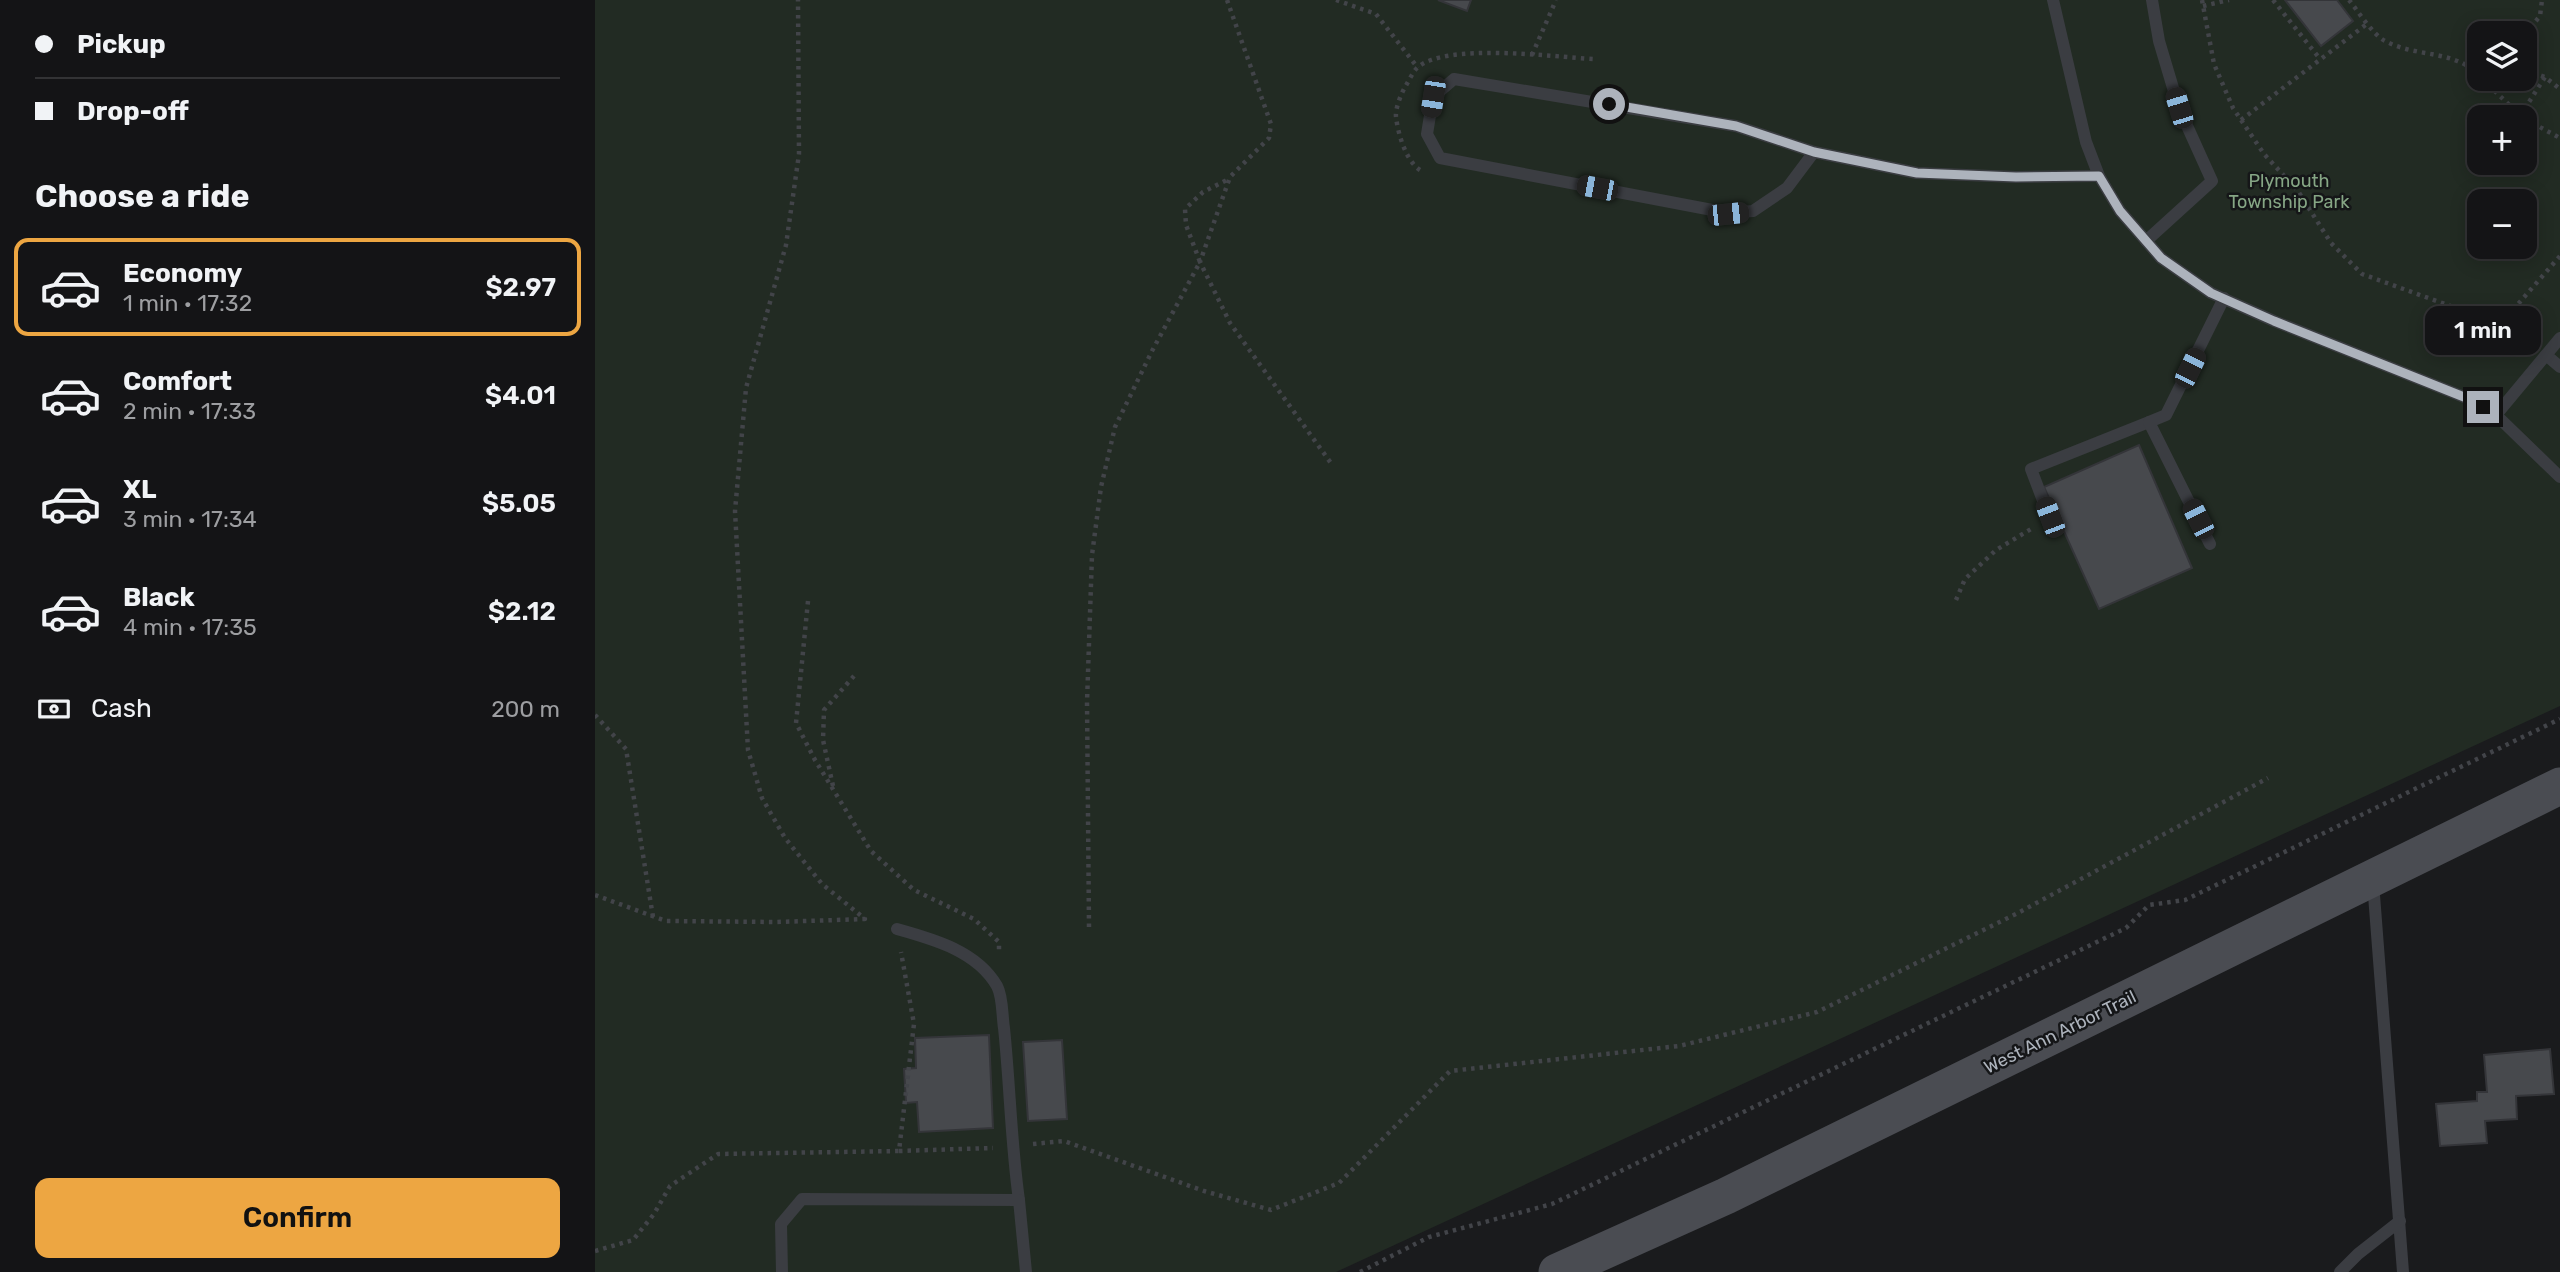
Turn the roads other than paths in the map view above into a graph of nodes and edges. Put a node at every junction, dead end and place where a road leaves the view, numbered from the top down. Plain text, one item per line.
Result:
1 (2053, 0) edge
2 (2152, 0) edge
3 (1814, 152) junction
4 (2099, 176) junction
5 (2146, 241) junction
6 (2224, 298) junction
7 (2560, 338) edge
8 (2546, 355) junction
9 (2560, 367) edge
10 (2496, 415) junction
11 (2149, 422) junction
12 (2560, 477) edge
13 (2051, 522) road end
14 (2210, 544) dead end
15 (2560, 786) edge
16 (2373, 878) junction
17 (897, 929) road end
18 (1019, 1200) junction
19 (2400, 1221) junction
20 (782, 1272) edge
21 (1026, 1272) edge
22 (1557, 1272) edge
23 (2340, 1272) edge
24 (2403, 1272) edge

1 - 4 lane
2 - 5 lane
3 - 3 lane
3 - 4 lane
4 - 5 lane
5 - 6 lane
6 - 10 lane
6 - 11 lane
7 - 8 lane
8 - 9 lane
8 - 10 lane
10 - 12 lane
11 - 13 lane
11 - 14 lane
15 - 16 street, West Ann Arbor Trail
16 - 19 lane
16 - 22 street, West Ann Arbor Trail
17 - 18 lane
18 - 20 lane
18 - 21 lane
19 - 23 lane
19 - 24 lane

